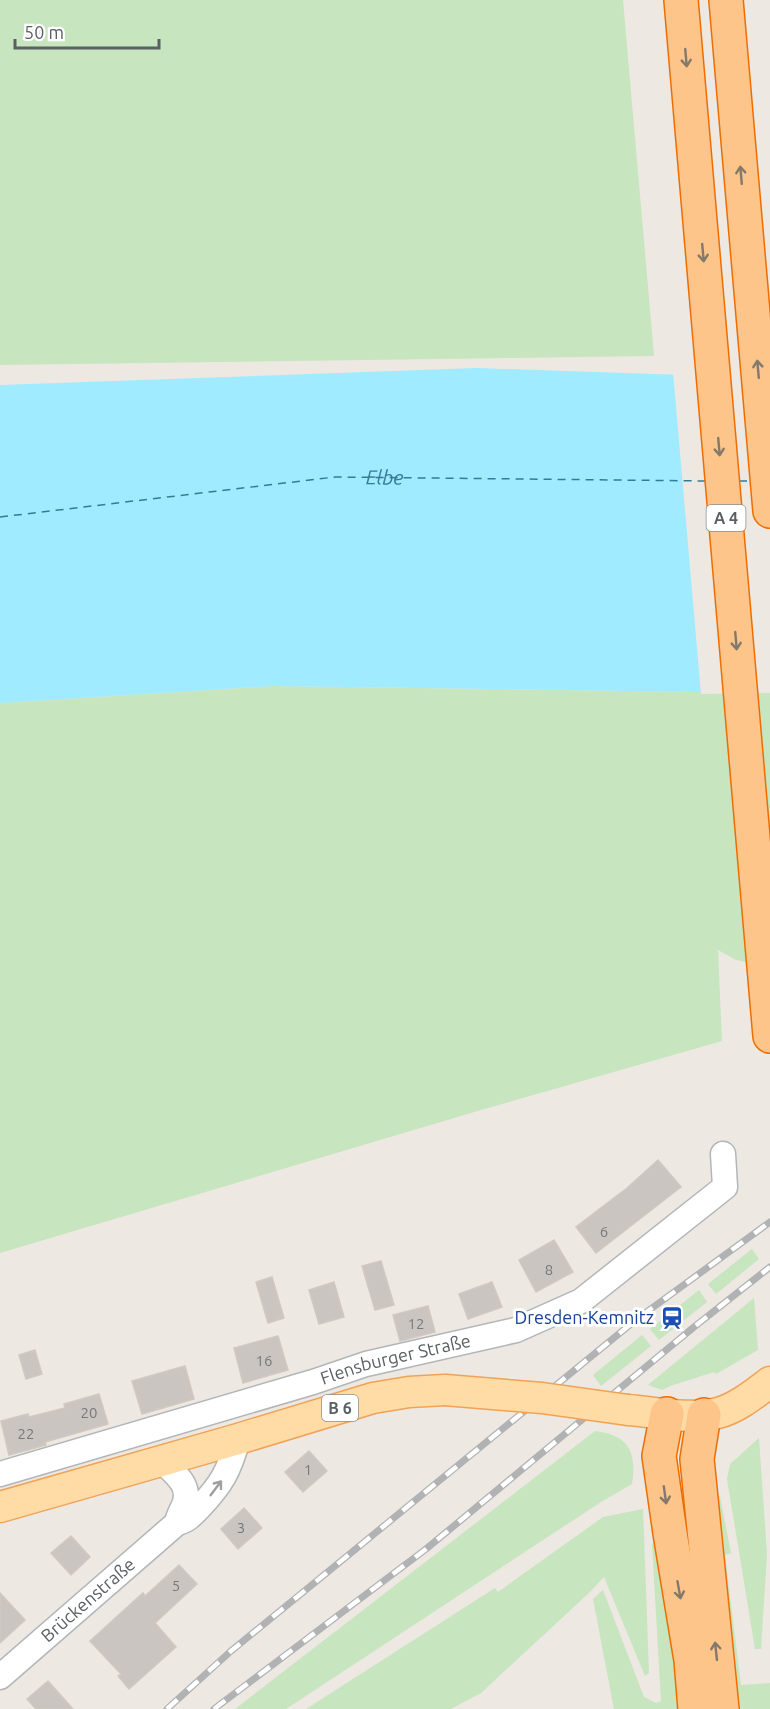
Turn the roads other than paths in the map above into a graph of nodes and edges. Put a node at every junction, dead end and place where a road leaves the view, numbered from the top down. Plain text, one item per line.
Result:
1 (681, 0) edge
2 (726, 0) edge
3 (770, 511) edge
4 (770, 1036) edge
5 (723, 1154) dead end
6 (770, 1382) edge
7 (667, 1414) junction
8 (704, 1415) junction
9 (238, 1439) junction
10 (162, 1461) junction
11 (0, 1474) edge
12 (0, 1507) edge
13 (177, 1523) junction
14 (0, 1677) edge
15 (695, 1709) edge
16 (722, 1709) edge

1 -> 4 highway, A 4
3 -> 2 highway, A 4
5 - 11 street, Flensburger Straße
6 - 8 main road, B 6
7 - 8 main road, B 6
7 - 9 main road, B 6, bridge
7 -> 15 highway
16 -> 8 highway
9 - 10 main road, B 6
13 -> 9 street, Brückenstraße
10 - 12 main road, B 6
10 - 13 street
13 - 14 street, Brückenstraße

